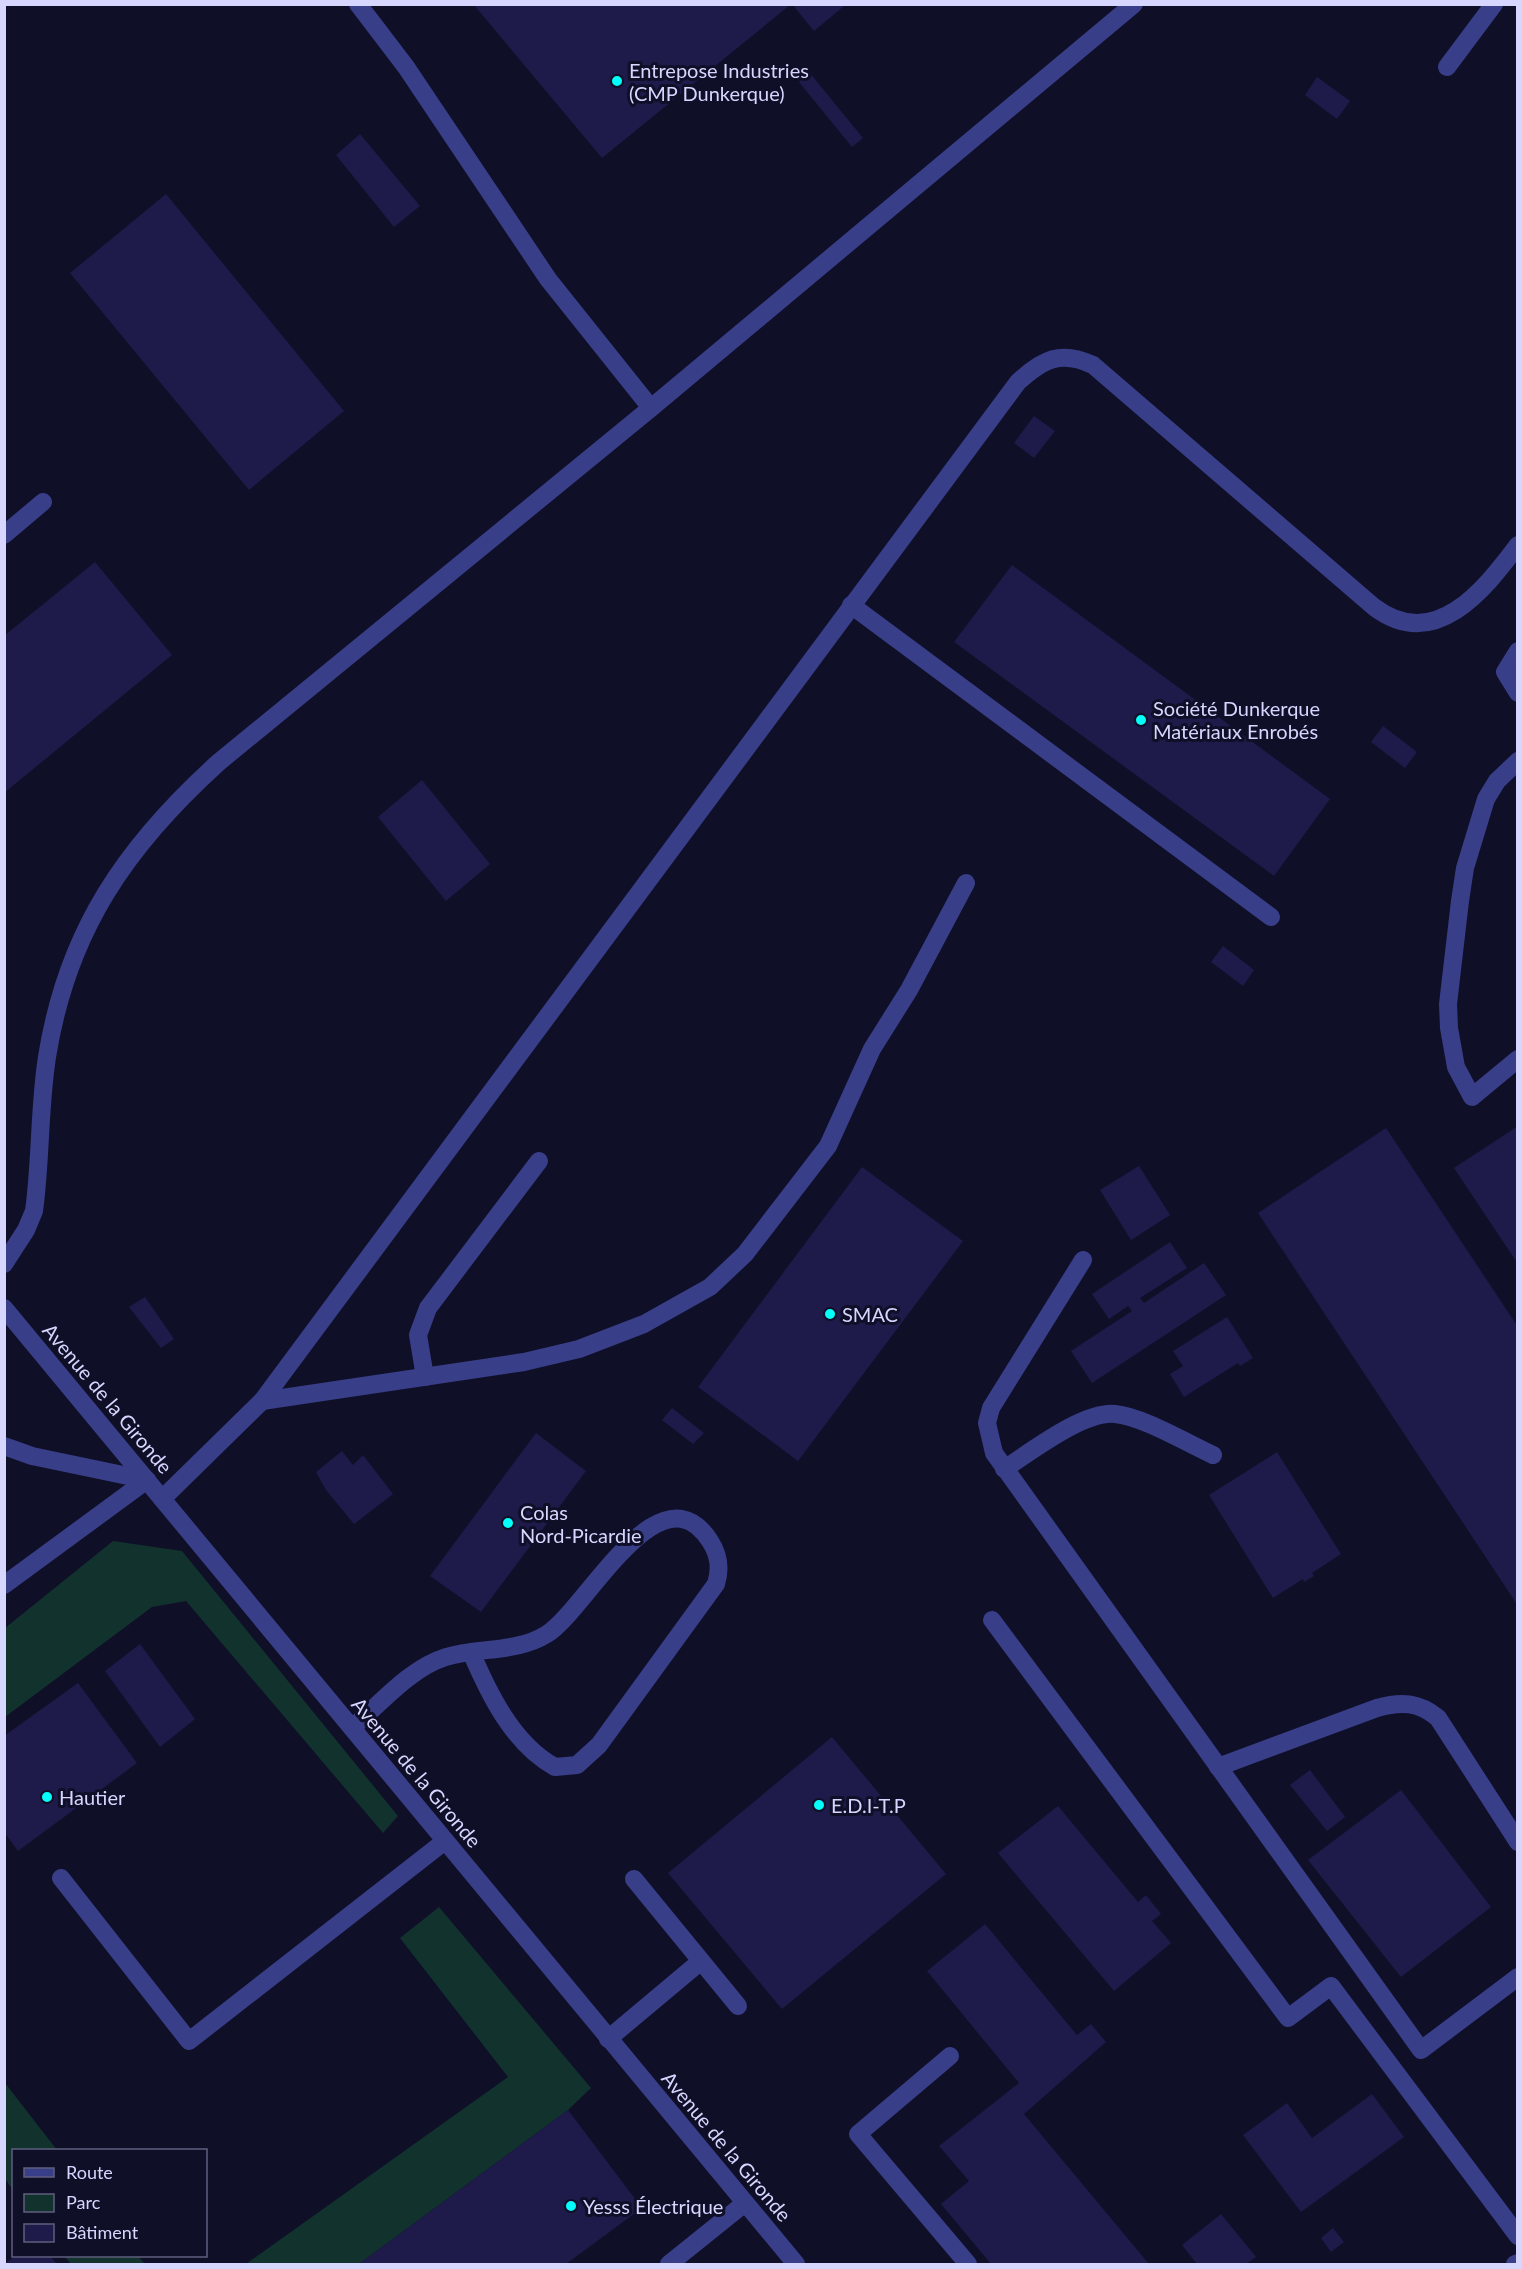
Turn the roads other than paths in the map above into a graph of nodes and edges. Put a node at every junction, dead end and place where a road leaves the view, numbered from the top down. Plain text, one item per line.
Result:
1 (358, 4) edge
2 (1134, 4) edge
3 (1494, 4) edge
4 (1447, 67) dead end
5 (651, 408) junction
6 (43, 502) dead end
7 (4, 535) edge
8 (1518, 545) edge
9 (851, 605) junction
10 (1518, 651) edge
11 (1518, 693) edge
12 (1518, 761) edge
13 (966, 883) dead end
14 (1271, 917) dead end
15 (1518, 1059) edge
16 (539, 1161) dead end
17 (1083, 1260) dead end
18 (4, 1264) edge
19 (4, 1308) edge
20 (425, 1377) junction
21 (262, 1401) junction
22 (4, 1446) edge
23 (1213, 1455) dead end
24 (1004, 1469) junction
25 (147, 1480) junction
26 (162, 1499) junction
27 (4, 1585) edge
28 (992, 1620) dead end
29 (471, 1652) junction
30 (352, 1728) junction
31 (1218, 1767) junction
32 (445, 1841) junction
33 (1518, 1842) edge
34 (61, 1878) dead end
35 (634, 1880) dead end
36 (700, 1961) junction
37 (1518, 1977) edge
38 (738, 2006) dead end
39 (608, 2039) junction
40 (950, 2056) dead end
41 (745, 2203) junction
42 (1518, 2236) edge
43 (669, 2265) edge
44 (796, 2265) edge
45 (968, 2265) edge

1 - 5 street
2 - 5 street
3 - 4 street
5 - 18 street
6 - 7 street
8 - 9 street
9 - 14 street
9 - 21 street
10 - 11 street
12 - 15 street
13 - 20 street
16 - 20 street
17 - 24 street
19 - 25 street, Avenue de la Gironde
20 - 21 street
21 - 26 street
22 - 25 street
23 - 24 street
24 - 31 street
25 - 26 street, Avenue de la Gironde
25 - 27 street
26 - 30 street, Avenue de la Gironde
28 - 42 street
29 - 29 street
29 - 30 street
30 - 32 street, Avenue de la Gironde
31 - 33 street
31 - 37 street
32 - 34 street
32 - 39 street, Avenue de la Gironde
35 - 36 street
36 - 38 street
36 - 39 street
39 - 41 street, Avenue de la Gironde
40 - 45 street
41 - 43 street
41 - 44 street, Avenue de la Gironde

